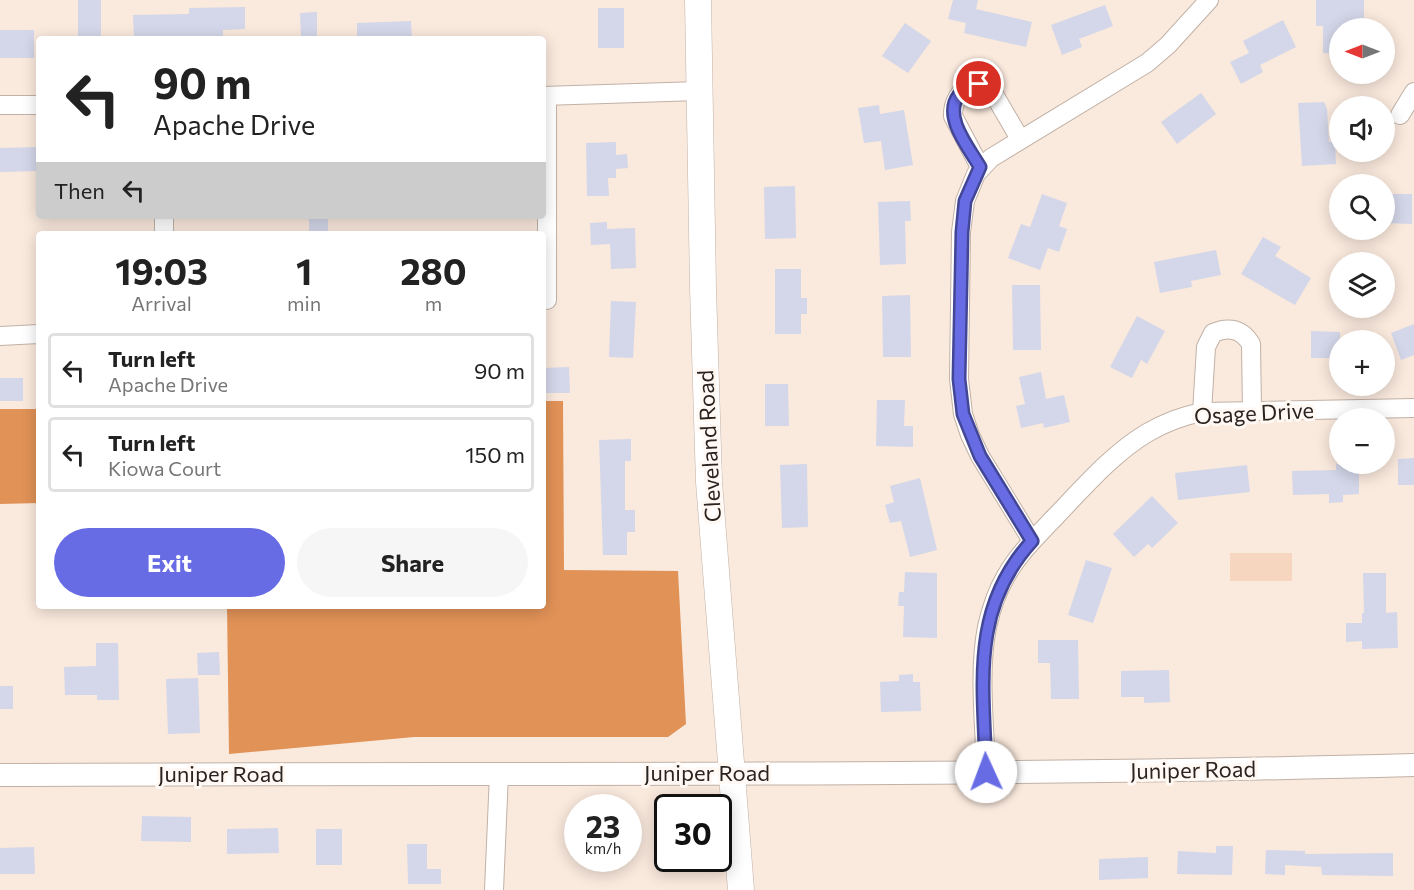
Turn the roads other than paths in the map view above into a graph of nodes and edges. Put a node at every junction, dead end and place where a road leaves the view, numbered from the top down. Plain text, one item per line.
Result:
1 (698, 0) edge
2 (1209, 0) edge
3 (699, 91) junction
4 (1414, 92) edge
5 (546, 96) edge
6 (0, 105) edge
7 (36, 105) edge
8 (1400, 115) dead end
9 (1020, 139) junction
10 (980, 167) junction
11 (546, 198) edge
12 (547, 300) dead end
13 (36, 334) edge
14 (0, 336) edge
15 (1414, 408) edge
16 (1252, 410) junction
17 (1202, 412) junction
18 (1032, 541) junction
19 (1414, 765) edge
20 (986, 772) junction
21 (730, 773) junction
22 (499, 774) junction
23 (0, 775) edge
24 (494, 890) edge
25 (741, 890) edge

1 - 3 main road, Cleveland Road
2 - 9 street
3 - 5 street
3 - 21 main road, Cleveland Road
4 - 8 street
6 - 7 street
9 - 10 street
9 - 10 street
10 - 18 street
11 - 12 street
13 - 14 street
15 - 16 street, Osage Drive
16 - 17 street, Osage Drive
16 - 17 street
17 - 18 street, Osage Drive
18 - 20 street, Osage Drive
19 - 20 street, Juniper Road
20 - 21 street, Juniper Road
21 - 22 street, Juniper Road
21 - 25 main road, Cleveland Road
22 - 23 street, Juniper Road
22 - 24 street

